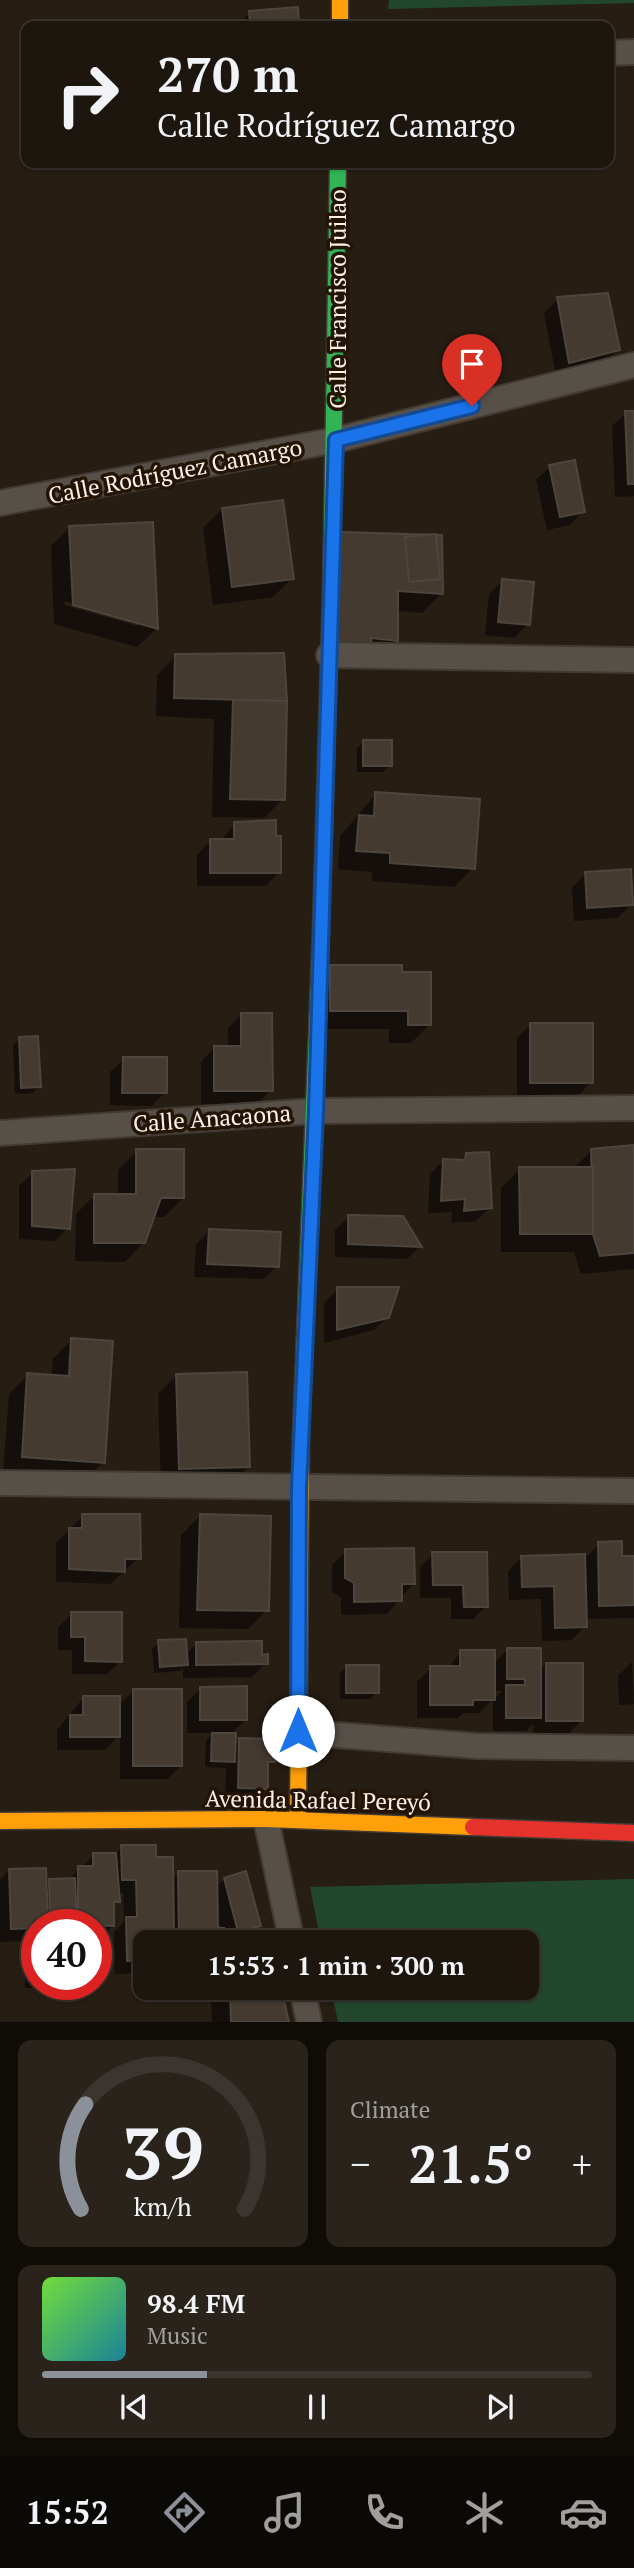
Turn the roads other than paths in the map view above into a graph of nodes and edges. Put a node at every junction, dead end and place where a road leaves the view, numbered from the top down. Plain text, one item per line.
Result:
1 (340, 0) edge
2 (340, 21) edge
3 (634, 52) edge
4 (614, 53) edge
5 (338, 168) edge
6 (634, 365) edge
7 (336, 440) junction
8 (0, 503) edge
9 (329, 655) junction
10 (634, 660) edge
11 (634, 1108) edge
12 (316, 1111) junction
13 (0, 1133) edge
14 (0, 1483) edge
15 (299, 1488) junction
16 (634, 1490) edge
17 (298, 1731) junction
18 (634, 1748) edge
19 (266, 1819) junction
20 (298, 1820) junction
21 (0, 1821) edge
22 (40, 1822) junction
23 (0, 1829) edge
24 (634, 1833) edge
25 (289, 1930) edge
26 (304, 2000) edge
27 (309, 2022) edge

1 - 2 street
3 - 4 street
5 - 7 street, Calle Francisco Juilao
6 - 7 street, Calle Rodríguez Camargo
7 - 8 street, Calle Rodríguez Camargo
7 - 9 street, Calle Francisco Juilao
9 - 10 street
9 - 12 street, Calle Francisco Juilao
11 - 12 street, Calle Anacaona
12 - 13 street, Calle Anacaona
12 - 15 street, Calle Francisco Juilao
14 - 15 street
15 - 16 street
15 - 17 street, Calle Francisco Juilao
17 - 18 street
17 - 20 street, Calle Francisco Juilao
19 - 20 street, Avenida Rafael Pereyó
19 - 22 street, Avenida Rafael Pereyó
19 - 25 street
20 - 24 street, Avenida Rafael Pereyó
21 - 22 street, Avenida Rafael Pereyó
22 - 23 street
26 - 27 street

